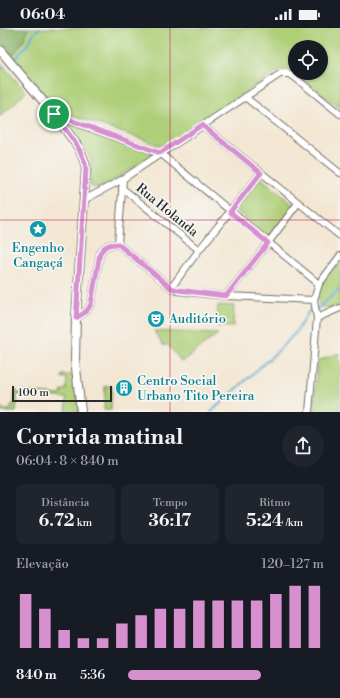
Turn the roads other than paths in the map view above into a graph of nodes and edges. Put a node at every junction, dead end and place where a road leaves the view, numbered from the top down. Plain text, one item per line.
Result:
1 (0, 50) edge
2 (245, 97) junction
3 (54, 114) junction
4 (340, 114) edge
5 (202, 125) junction
6 (160, 153) junction
7 (261, 173) junction
8 (340, 173) edge
9 (123, 179) junction
10 (122, 188) junction
11 (84, 200) junction
12 (298, 203) junction
13 (230, 212) junction
14 (340, 236) edge
15 (268, 243) junction
16 (118, 244) junction
17 (199, 250) junction
18 (340, 256) edge
19 (319, 284) junction
20 (171, 288) junction
21 (226, 296) junction
22 (314, 302) junction
23 (340, 308) edge
24 (316, 316) junction
25 (76, 318) junction
26 (81, 412) edge
27 (309, 412) edge

1 - 3 street
2 - 4 street
2 - 5 street
2 - 8 street
3 - 6 street
3 - 11 street
5 - 6 street
5 - 7 street
6 - 9 street
6 - 13 street
7 - 12 street
7 - 13 street
9 - 10 street
9 - 11 street
10 - 16 street
10 - 17 street, Rua Holanda
11 - 25 street
12 - 14 street
12 - 15 street
13 - 15 street
13 - 17 street
15 - 19 street
15 - 21 street
16 - 20 street
16 - 25 street
17 - 20 street
18 - 19 street
19 - 22 street
20 - 21 street
21 - 22 street
22 - 24 street
23 - 24 street
24 - 27 street
25 - 26 street

